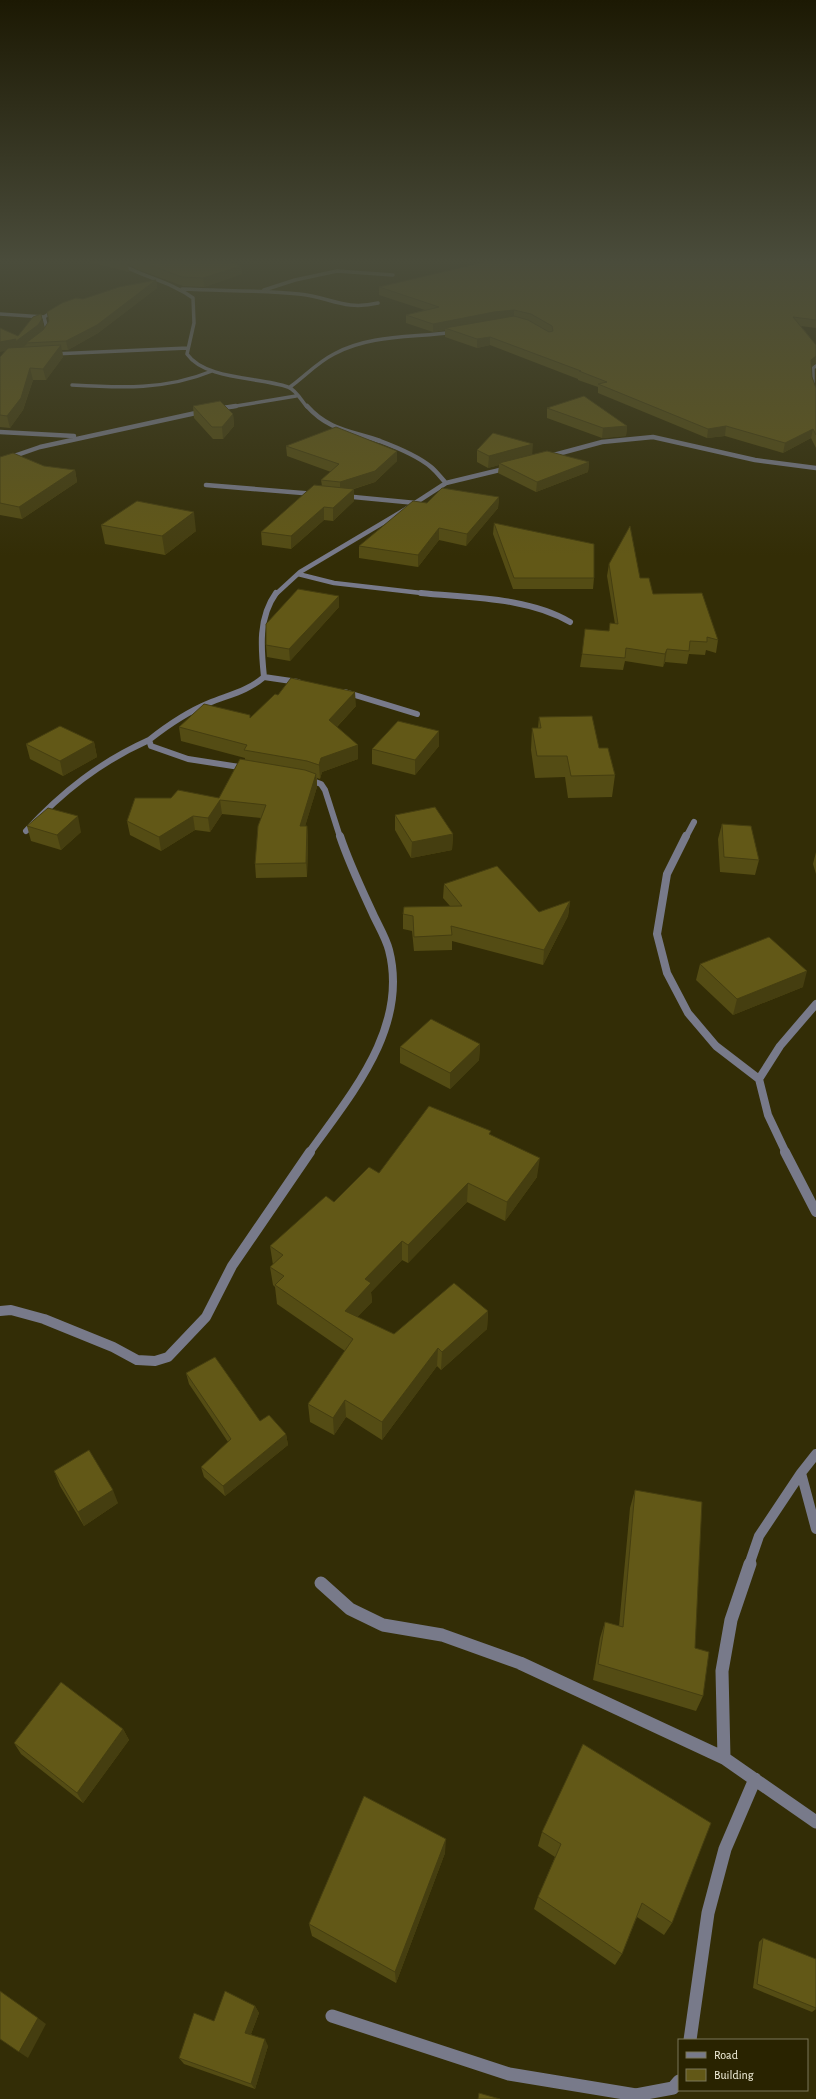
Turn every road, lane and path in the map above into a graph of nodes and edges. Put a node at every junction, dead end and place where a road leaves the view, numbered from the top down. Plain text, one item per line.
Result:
1 (190, 360) edge
2 (323, 360) edge
3 (816, 366) edge
4 (212, 370) junction
5 (72, 385) dead end
6 (814, 385) edge
7 (290, 388) junction
8 (816, 394) edge
9 (296, 396) junction
10 (0, 432) edge
11 (85, 437) junction
12 (541, 459) edge
13 (0, 461) edge
14 (512, 467) edge
15 (816, 468) edge
16 (446, 483) junction
17 (206, 485) dead end
18 (324, 494) edge
19 (340, 496) edge
20 (416, 503) junction
21 (298, 574) junction
22 (570, 622) dead end
23 (264, 677) junction
24 (308, 683) edge
25 (338, 690) edge
26 (417, 714) dead end
27 (149, 740) junction
28 (254, 770) edge
29 (300, 777) edge
30 (694, 822) dead end
31 (26, 831) edge
32 (816, 1004) edge
33 (759, 1079) junction
34 (816, 1212) edge
35 (0, 1311) edge
36 (816, 1454) edge
37 (801, 1473) junction
38 (816, 1529) edge
39 (321, 1583) dead end
40 (724, 1758) junction
41 (755, 1779) junction
42 (816, 1822) edge
43 (332, 2016) dead end
44 (690, 2039) edge
45 (678, 2082) edge

1 - 4 street
2 - 7 street
3 - 6 street
4 - 5 street
4 - 7 street
6 - 8 street
7 - 9 street
9 - 11 street
9 - 16 street
10 - 11 street
11 - 13 street
12 - 15 street
14 - 16 street
16 - 20 street
17 - 18 street
19 - 20 street
20 - 21 street
21 - 22 street
21 - 23 street
23 - 24 street
23 - 27 street
25 - 26 street
27 - 28 street
27 - 31 street
29 - 35 street
30 - 33 street
32 - 33 street
33 - 34 street
36 - 37 street
37 - 38 street
37 - 40 street
39 - 40 street
40 - 41 street
41 - 42 street
41 - 44 street
43 - 45 street

